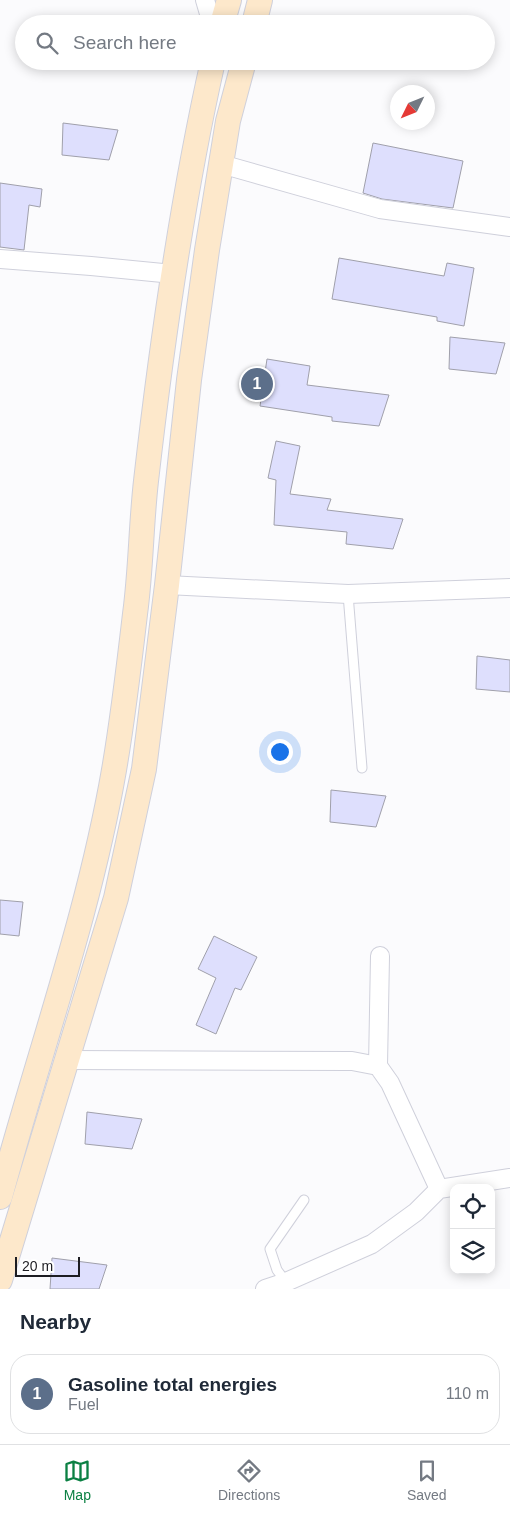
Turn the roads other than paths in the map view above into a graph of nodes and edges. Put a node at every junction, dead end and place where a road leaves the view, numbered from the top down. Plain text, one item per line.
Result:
1 (205, 0) edge
2 (229, 0) edge
3 (260, 0) edge
4 (209, 15) edge
5 (225, 15) edge
6 (256, 15) edge
7 (210, 70) edge
8 (242, 70) edge
9 (221, 164) junction
10 (510, 227) edge
11 (0, 259) edge
12 (172, 274) junction
13 (167, 585) junction
14 (510, 588) edge
15 (348, 594) junction
16 (362, 768) dead end
17 (380, 956) dead end
18 (66, 1060) junction
19 (378, 1066) junction
20 (510, 1178) edge
21 (439, 1189) junction
22 (0, 1197) edge
23 (304, 1200) dead end
24 (0, 1280) edge
25 (286, 1282) junction
26 (265, 1289) edge

1 - 4 street
2 - 5 main road
3 - 6 main road
7 - 12 main road
8 - 9 main road
9 - 10 street
9 - 13 main road
11 - 12 street
12 - 22 main road
13 - 15 street
13 - 18 main road
14 - 15 street
15 - 16 lane
17 - 19 street
18 - 19 street
18 - 24 main road
19 - 21 street
20 - 21 street
21 - 25 street
23 - 25 lane
25 - 26 street

